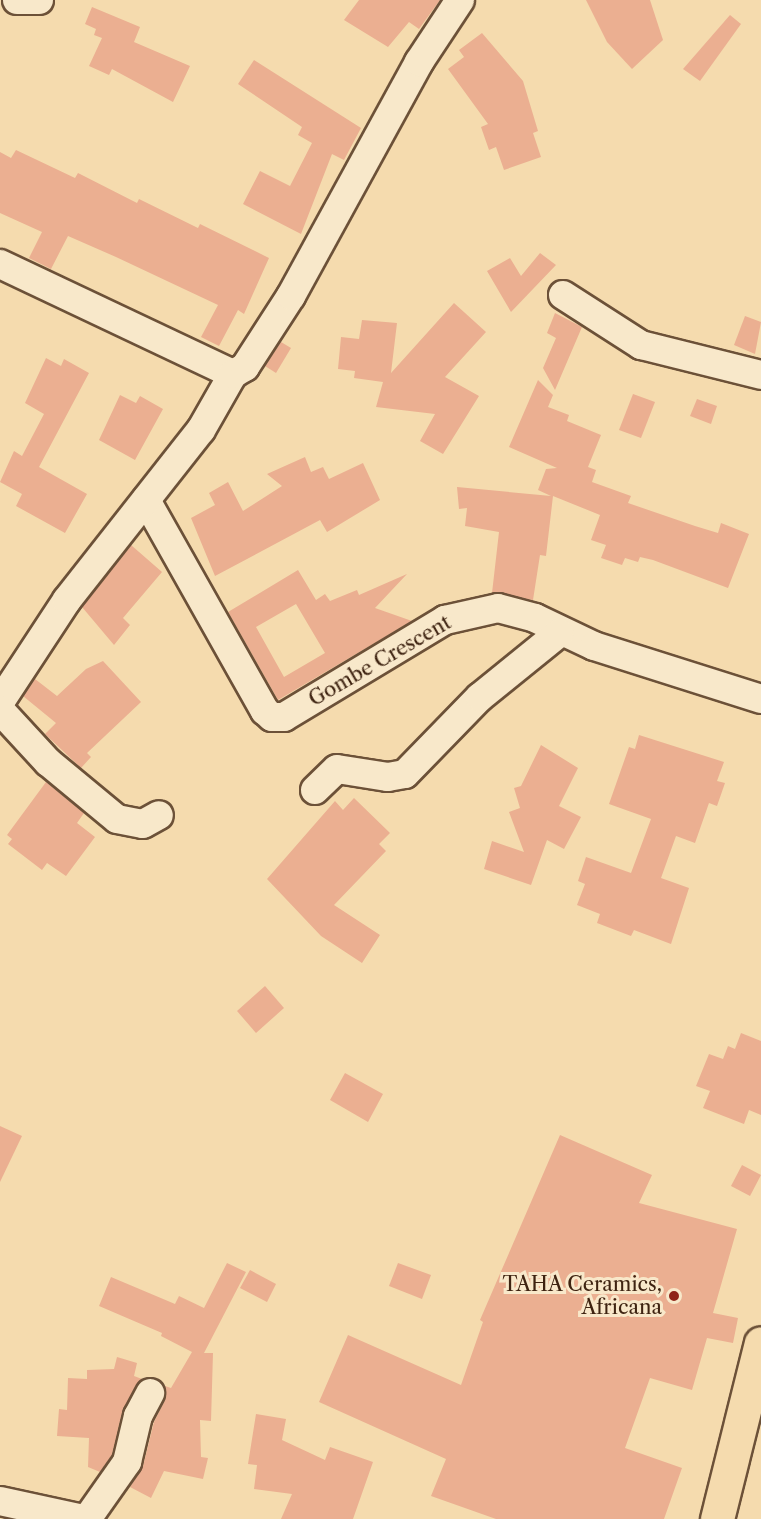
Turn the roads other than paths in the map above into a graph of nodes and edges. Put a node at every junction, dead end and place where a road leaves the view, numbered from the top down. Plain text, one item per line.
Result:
1 (17, 0) edge
2 (39, 0) edge
3 (460, 0) edge
4 (0, 264) edge
5 (563, 295) dead end
6 (233, 374) junction
7 (761, 375) edge
8 (146, 500) junction
9 (559, 633) junction
10 (761, 699) edge
11 (0, 702) edge
12 (0, 710) edge
13 (315, 790) dead end
14 (159, 815) dead end
15 (761, 1343) edge
16 (150, 1393) dead end
17 (0, 1501) edge
18 (83, 1519) edge
19 (87, 1519) edge
20 (717, 1519) edge

1 - 2 street
3 - 6 street
4 - 6 street
5 - 7 street
6 - 8 street
8 - 9 street, Gombe Crescent
8 - 11 street
9 - 10 street, Gombe Crescent
9 - 13 street
12 - 14 street
15 - 20 main road
16 - 19 street
17 - 18 street

